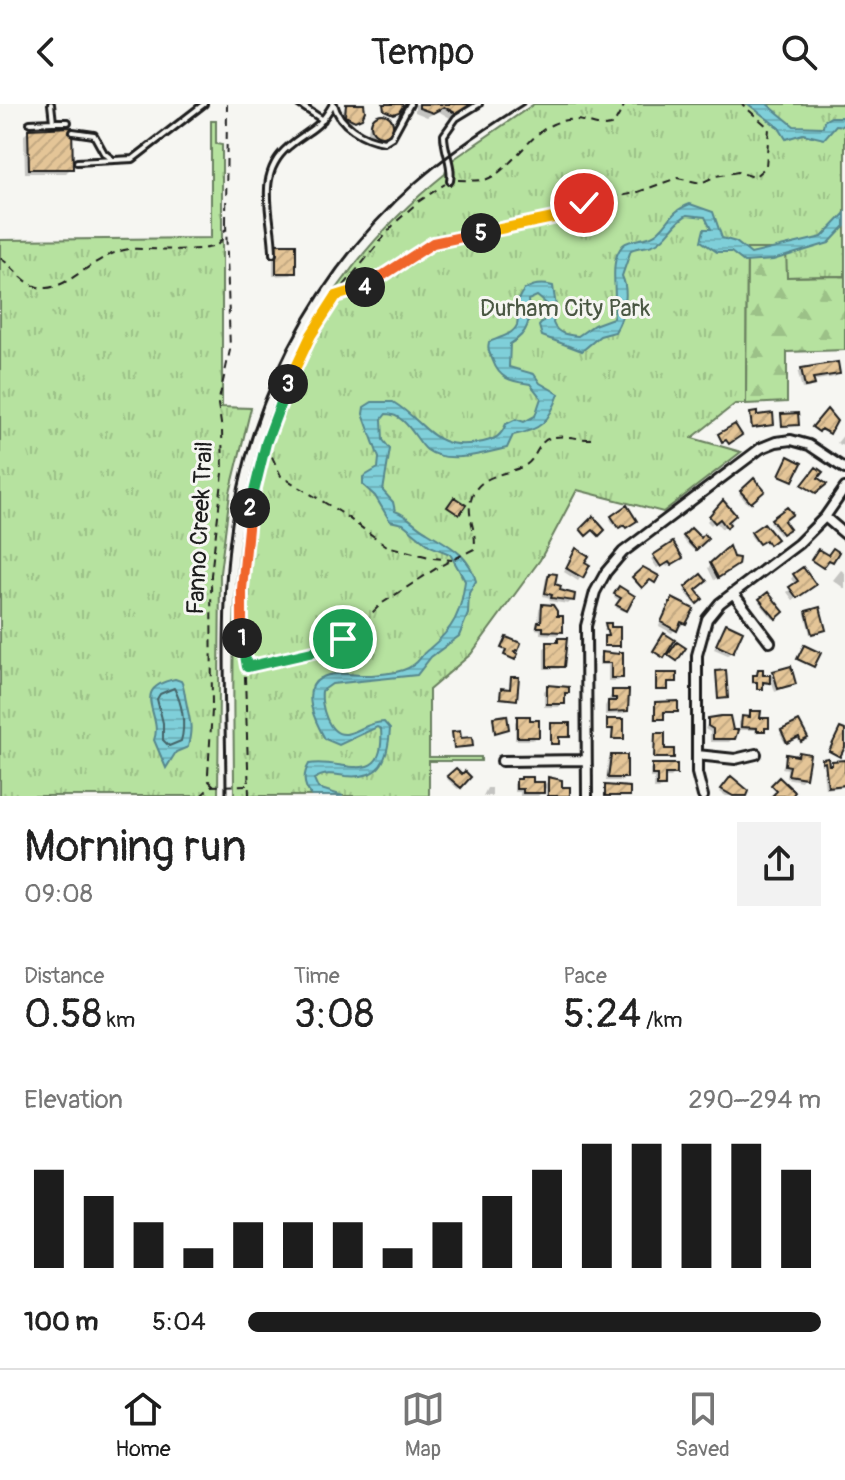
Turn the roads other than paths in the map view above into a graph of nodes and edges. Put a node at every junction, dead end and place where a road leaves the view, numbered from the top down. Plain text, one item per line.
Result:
1 (51, 104) edge
2 (204, 104) edge
3 (299, 104) edge
4 (334, 104) edge
5 (410, 104) edge
6 (479, 104) edge
7 (323, 120) junction
8 (53, 122) junction
9 (68, 122) dead end
10 (30, 123) dead end
11 (73, 132) dead end
12 (114, 161) junction
13 (77, 162) dead end
14 (450, 181) road end
15 (273, 254) dead end
16 (845, 469) edge
17 (845, 488) edge
18 (825, 517) junction
19 (845, 534) edge
20 (733, 593) junction
21 (770, 642) dead end
22 (756, 754) dead end
23 (697, 755) junction
24 (586, 760) junction
25 (502, 761) dead end
26 (587, 796) edge
27 (703, 796) edge

1 - 8 lane
2 - 12 lane
3 - 7 lane
4 - 5 lane
4 - 7 lane
6 - 14 lane
7 - 15 lane
8 - 9 lane
8 - 10 lane
11 - 12 lane
12 - 13 lane
16 - 24 street
17 - 18 street
18 - 19 street
18 - 20 street
20 - 21 street
20 - 23 street
22 - 23 street
23 - 27 street
24 - 25 street
24 - 26 street

